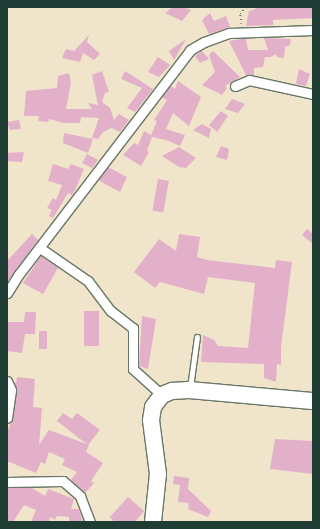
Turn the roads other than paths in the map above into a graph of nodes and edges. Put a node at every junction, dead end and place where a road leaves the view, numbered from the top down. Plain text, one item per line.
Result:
1 (313, 30) edge
2 (235, 86) dead end
3 (313, 94) edge
4 (40, 248) junction
5 (7, 293) edge
6 (197, 337) dead end
7 (7, 381) edge
8 (189, 390) junction
9 (162, 395) junction
10 (313, 401) edge
11 (7, 418) edge
12 (7, 482) edge
13 (90, 522) edge
14 (153, 522) edge

1 - 4 street
2 - 3 street
4 - 5 street
4 - 9 street
6 - 8 lane
7 - 11 street
8 - 9 highway
8 - 10 highway
9 - 14 highway
12 - 13 street

